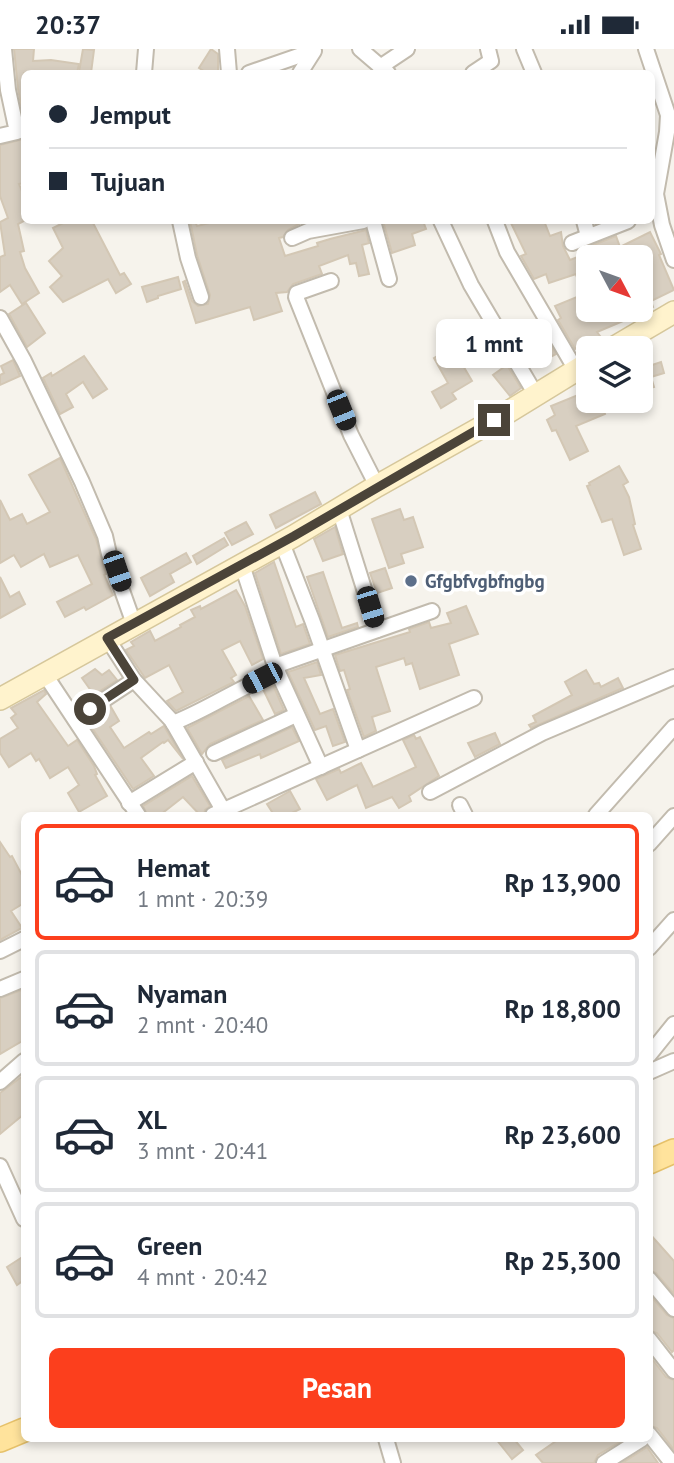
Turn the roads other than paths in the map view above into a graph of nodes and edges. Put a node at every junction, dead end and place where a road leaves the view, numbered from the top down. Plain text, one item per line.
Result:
1 (4, 49) edge
2 (146, 49) edge
3 (227, 49) edge
4 (360, 49) edge
5 (407, 49) edge
6 (488, 49) edge
7 (524, 49) edge
8 (646, 49) edge
9 (315, 50) edge
10 (144, 70) edge
11 (229, 70) edge
12 (258, 70) edge
13 (302, 70) edge
14 (384, 70) edge
15 (478, 70) edge
16 (533, 70) edge
17 (653, 70) edge
18 (3, 73) edge
19 (655, 76) edge
20 (0, 136) edge
21 (655, 210) edge
22 (181, 224) edge
23 (346, 224) edge
24 (374, 224) edge
25 (442, 224) edge
26 (496, 224) edge
27 (585, 224) edge
28 (620, 224) edge
29 (588, 236) junction
30 (292, 238) dead end
31 (572, 243) dead end
32 (674, 260) edge
33 (389, 279) dead end
34 (331, 281) dead end
35 (201, 297) dead end
36 (674, 312) edge
37 (0, 318) edge
38 (633, 336) edge
39 (576, 357) edge
40 (576, 370) edge
41 (536, 395) junction
42 (377, 486) junction
43 (339, 509) junction
44 (282, 543) junction
45 (242, 565) junction
46 (432, 611) dead end
47 (134, 624) junction
48 (377, 631) junction
49 (107, 638) junction
50 (321, 650) junction
51 (277, 669) junction
52 (44, 673) junction
53 (674, 677) edge
54 (134, 680) junction
55 (474, 698) dead end
56 (0, 699) edge
57 (296, 715) junction
58 (75, 719) junction
59 (173, 723) junction
60 (674, 727) edge
61 (358, 751) junction
62 (214, 753) dead end
63 (196, 762) junction
64 (321, 767) junction
65 (430, 792) dead end
66 (129, 803) junction
67 (601, 810) edge
68 (136, 812) edge
69 (218, 812) edge
70 (220, 812) edge
71 (674, 816) edge
72 (653, 840) edge
73 (674, 920) edge
74 (21, 940) edge
75 (653, 944) edge
76 (0, 951) edge
77 (21, 980) edge
78 (0, 989) edge
79 (674, 1024) edge
80 (653, 1050) edge
81 (674, 1061) edge
82 (21, 1064) edge
83 (653, 1070) edge
84 (0, 1082) edge
85 (674, 1151) edge
86 (653, 1160) edge
87 (0, 1166) edge
88 (21, 1212) edge
89 (653, 1284) edge
90 (674, 1309) edge
91 (653, 1344) edge
92 (673, 1366) edge
93 (21, 1431) edge
94 (653, 1439) edge
95 (0, 1440) edge
96 (387, 1442) edge
97 (637, 1442) edge
98 (393, 1463) edge
99 (604, 1463) edge
100 (672, 1463) edge

1 - 18 street
2 - 10 street
3 - 11 street
4 - 14 street
5 - 14 street
6 - 15 street
7 - 16 street
8 - 17 street
9 - 12 street
9 - 13 street
18 - 20 street
19 - 21 street
21 - 32 street
22 - 35 street
23 - 30 street
24 - 33 street
25 - 41 street
26 - 39 street
27 - 29 street
28 - 29 street
29 - 31 street
34 - 42 street
36 - 38 main road
37 - 47 street
40 - 41 main road
41 - 42 main road
42 - 43 main road
43 - 44 main road
43 - 48 street
44 - 45 main road
44 - 50 street
45 - 47 main road
45 - 51 street
46 - 48 street
47 - 49 main road
48 - 50 street
49 - 52 main road
49 - 54 street
50 - 51 street
50 - 61 street
51 - 57 street
51 - 59 street
52 - 56 main road
52 - 58 street
53 - 65 street
54 - 58 street
54 - 59 street
55 - 61 street
57 - 62 street
57 - 64 street
58 - 66 street
59 - 63 street
60 - 67 street
61 - 64 street
63 - 66 street
63 - 69 street
64 - 70 street
66 - 68 street
71 - 72 street
73 - 75 street
74 - 76 street
77 - 78 street
79 - 80 street
81 - 83 street
82 - 84 street
85 - 86 main road
87 - 88 street
89 - 90 street
91 - 92 street
93 - 95 main road
94 - 100 street
96 - 98 street
97 - 99 street

